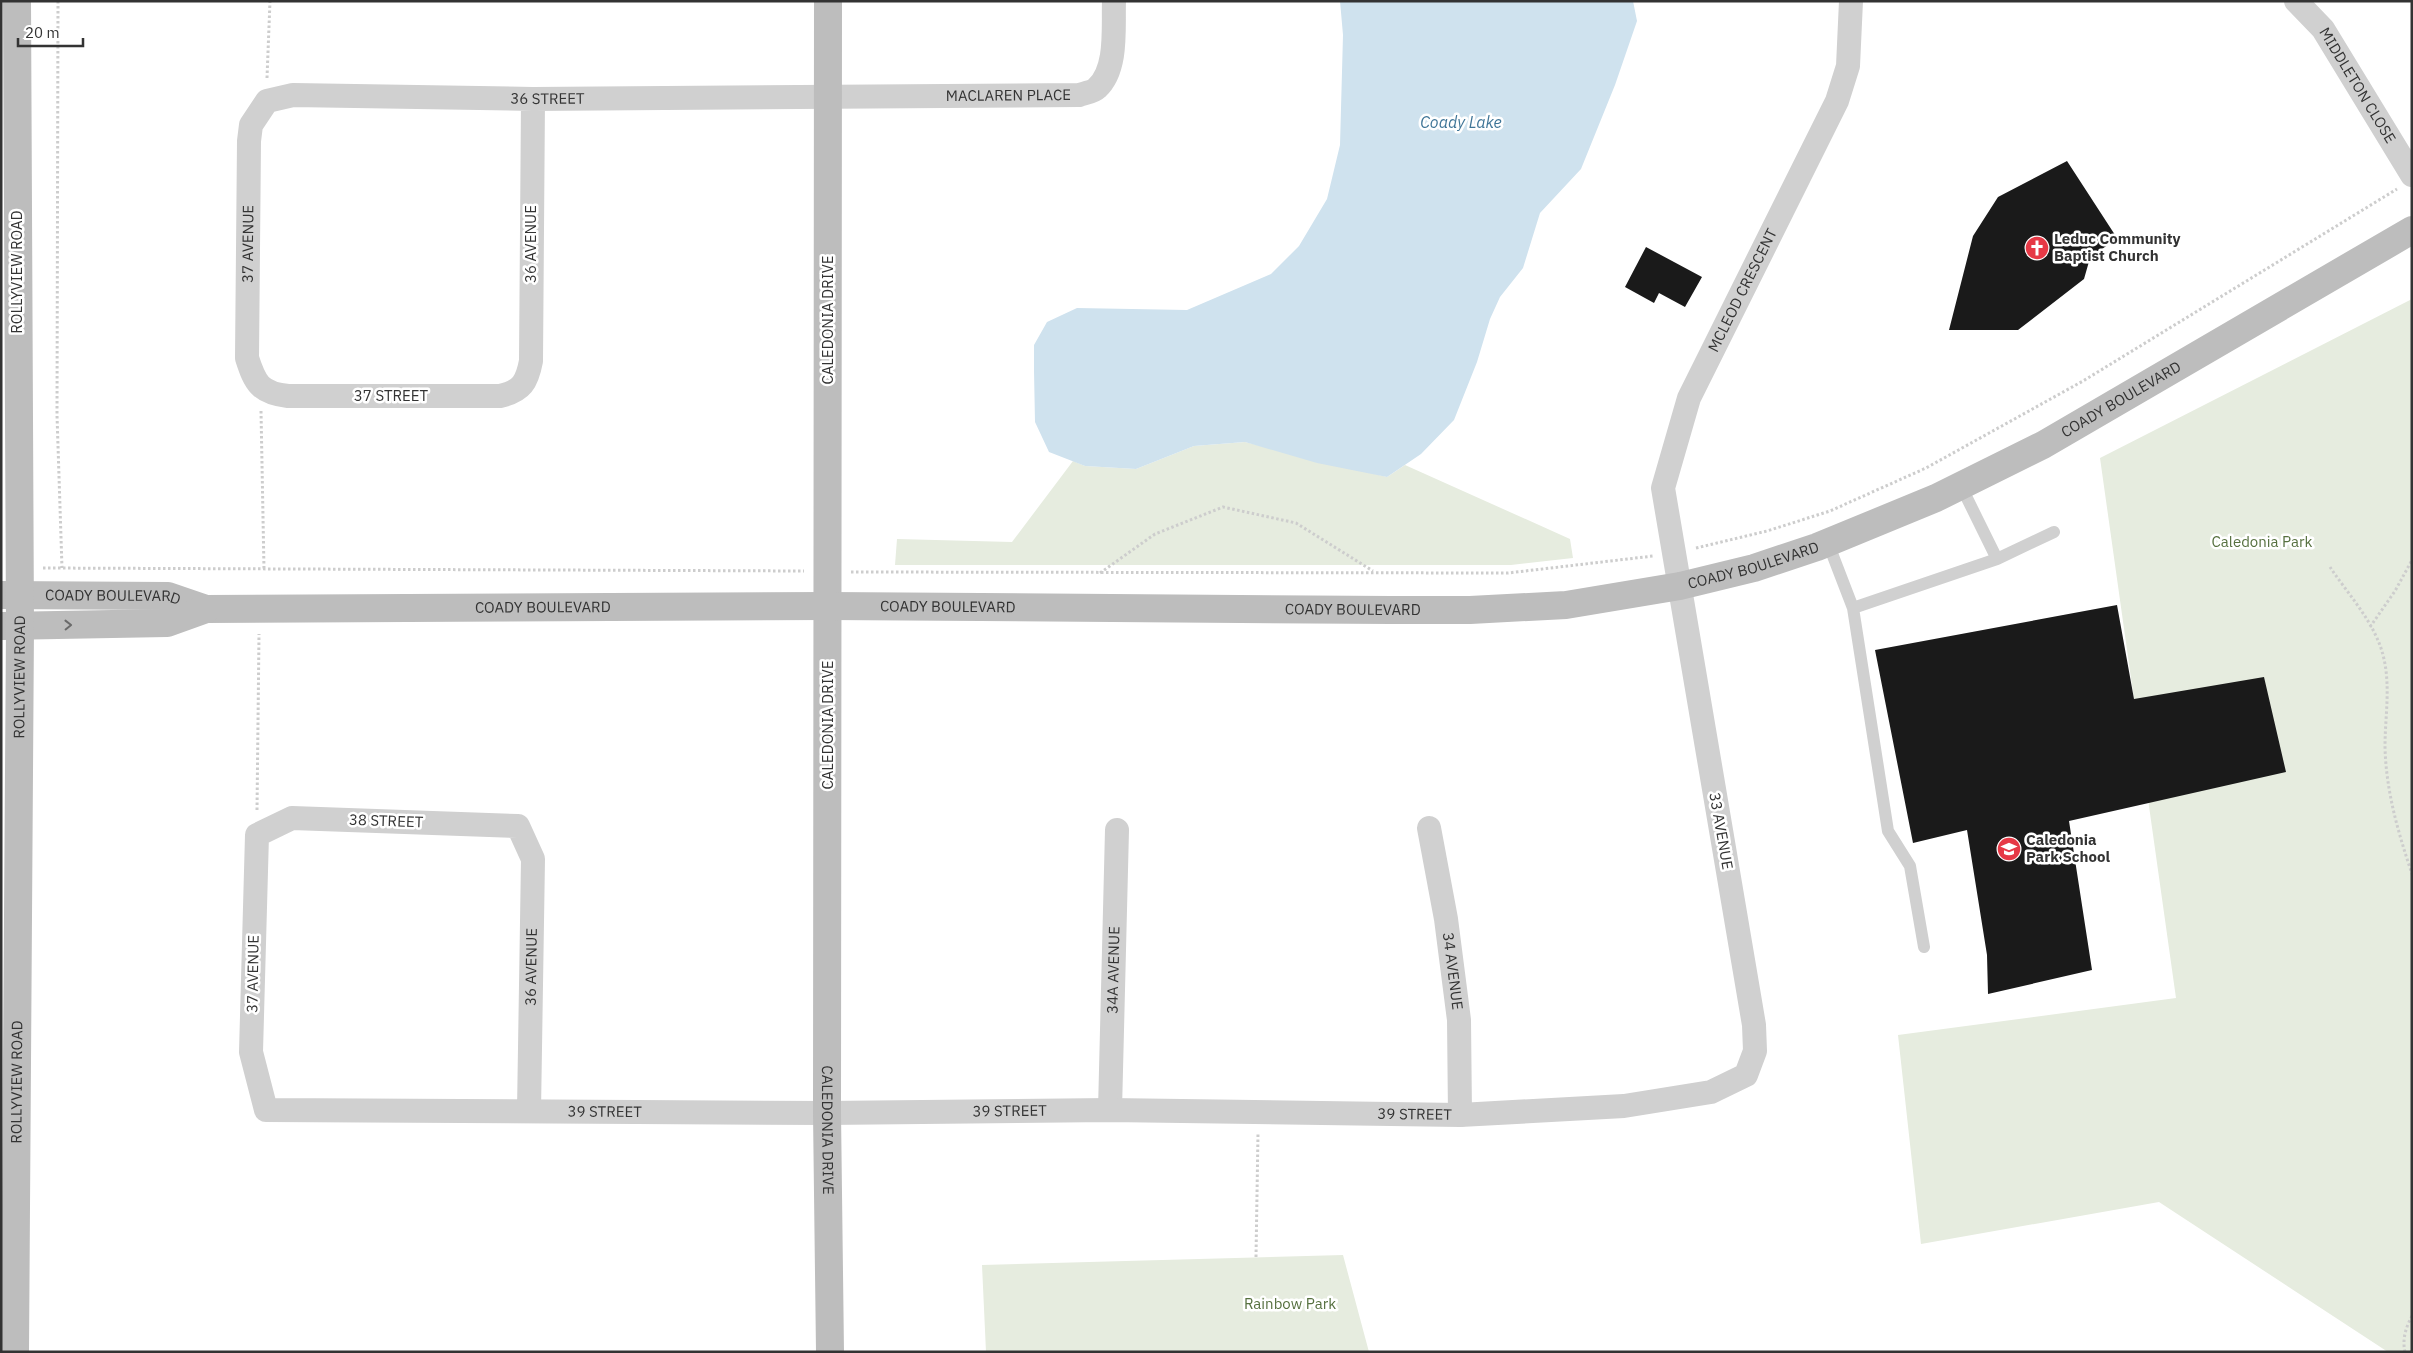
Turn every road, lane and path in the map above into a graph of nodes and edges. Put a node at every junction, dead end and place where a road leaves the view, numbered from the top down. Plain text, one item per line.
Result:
1 (17, 1) edge
2 (58, 1) edge
3 (270, 1) edge
4 (828, 1) edge
5 (1114, 1) edge
6 (1851, 1) edge
7 (2296, 1) edge
8 (828, 98) junction
9 (533, 99) junction
10 (267, 101) junction
11 (2408, 180) edge
12 (2412, 230) edge
13 (521, 387) joint
14 (260, 388) junction
15 (1961, 486) junction
16 (2054, 532) dead end
17 (1828, 543) junction
18 (1674, 554) junction
19 (1997, 559) junction
20 (2412, 560) edge
21 (20, 567) junction
22 (2330, 567) dead end
23 (62, 568) junction
24 (264, 570) junction
25 (828, 571) junction
26 (1100, 572) junction
27 (1374, 572) junction
28 (1680, 586) junction
29 (10, 596) edge
30 (828, 606) junction
31 (1853, 608) junction
32 (206, 609) junction
33 (260, 609) junction
34 (10, 626) edge
35 (2370, 627) junction
36 (518, 826) joint
37 (1429, 828) dead end
38 (1118, 830) dead end
39 (257, 836) junction
40 (2412, 874) edge
41 (1924, 947) dead end
42 (1746, 1074) joint
43 (266, 1110) joint
44 (1110, 1110) junction
45 (529, 1111) junction
46 (1259, 1112) junction
47 (827, 1113) junction
48 (1460, 1115) junction
49 (1256, 1257) dead end
50 (2412, 1316) edge
51 (16, 1352) edge
52 (830, 1352) edge
53 (2405, 1352) edge

1 - 21 main road, ROLLYVIEW ROAD
2 - 23 path
3 - 10 path
4 - 8 main road, CALEDONIA DRIVE
5 - 8 street, MACLAREN PLACE
6 - 18 street, MCLEOD CRESCENT
7 - 11 street, MIDDLETON CLOSE
8 - 9 street, 36 STREET
8 - 25 main road, CALEDONIA DRIVE
9 - 10 street, 36 STREET
9 - 13 street, 36 AVENUE
10 - 14 street, 37 AVENUE
11 - 18 path
12 - 15 main road, COADY BOULEVARD
13 - 14 street, 37 STREET
14 - 24 path
15 - 17 main road, COADY BOULEVARD
15 - 19 lane
16 - 19 lane
17 - 28 main road, COADY BOULEVARD
17 - 31 lane
18 - 27 path
18 - 28 street, MCLEOD CRESCENT
19 - 31 lane
20 - 35 path
21 - 23 path
21 - 29 main road, ROLLYVIEW ROAD
22 - 35 path
23 - 24 path
24 - 25 path
25 - 26 path
25 - 30 main road, CALEDONIA DRIVE
26 - 27 path
26 - 27 path
28 - 30 main road, COADY BOULEVARD
28 - 42 street, 33 AVENUE
29 - 32 main road, COADY BOULEVARD
29 - 34 main road, ROLLYVIEW ROAD
30 - 33 main road, COADY BOULEVARD
30 - 47 main road, CALEDONIA DRIVE
31 - 41 lane
32 - 33 main road, COADY BOULEVARD
34 -> 32 main road, COADY BOULEVARD
33 - 39 path
34 - 51 main road, ROLLYVIEW ROAD
35 - 40 path
36 - 39 street, 38 STREET
36 - 45 street, 36 AVENUE
37 - 48 street, 34 AVENUE
38 - 44 street, 34A AVENUE
39 - 43 street, 37 AVENUE
42 - 48 street, 39 STREET
43 - 45 street, 39 STREET
44 - 46 street, 39 STREET
44 - 47 street, 39 STREET
45 - 47 street, 39 STREET
46 - 48 street, 39 STREET
46 - 49 path
47 - 52 main road, CALEDONIA DRIVE
50 - 53 path

